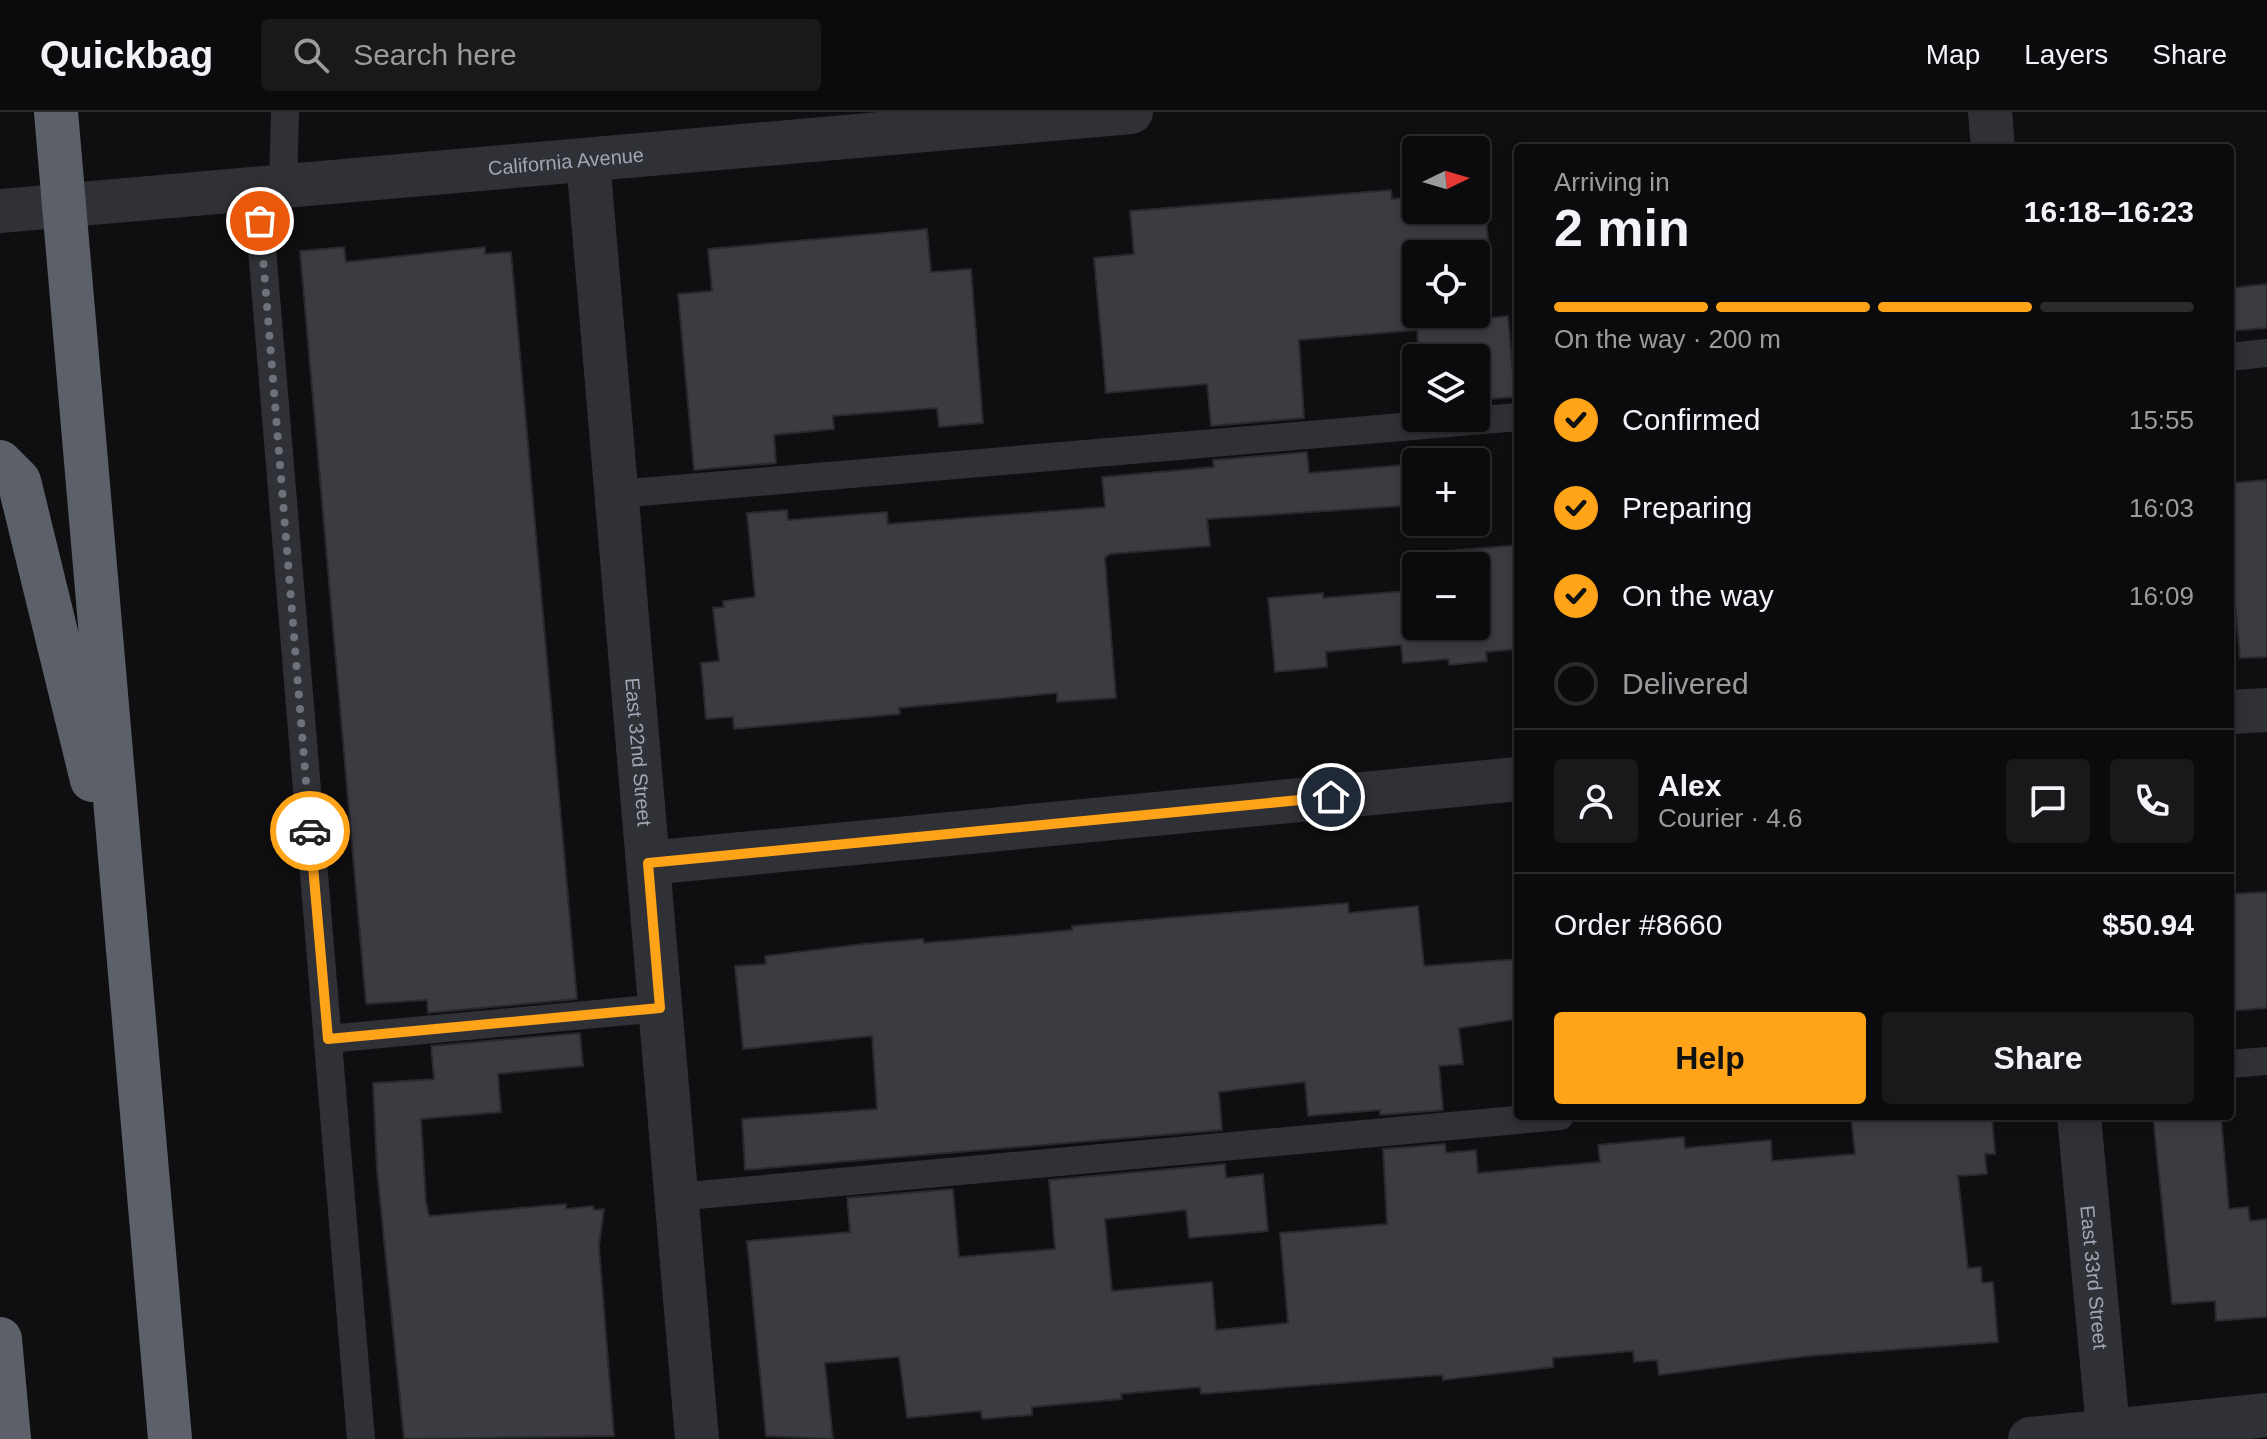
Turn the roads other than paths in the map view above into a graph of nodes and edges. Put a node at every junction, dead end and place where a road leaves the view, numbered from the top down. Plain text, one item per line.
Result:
1 (56, 112) edge
2 (285, 112) edge
3 (1131, 112) edge
4 (1990, 112) edge
5 (912, 122) edge
6 (1993, 144) edge
7 (588, 160) junction
8 (270, 188) junction
9 (0, 211) edge
10 (2267, 353) edge
11 (2234, 357) edge
12 (1514, 417) edge
13 (0, 462) edge
14 (617, 494) junction
15 (2267, 710) edge
16 (2234, 712) edge
17 (1514, 779) edge
18 (648, 863) junction
19 (126, 919) junction
20 (660, 1008) junction
21 (328, 1039) junction
22 (2267, 1061) edge
23 (2234, 1064) edge
24 (1516, 1120) edge
25 (2079, 1120) edge
26 (676, 1197) junction
27 (0, 1339) edge
28 (2267, 1415) edge
29 (2109, 1435) edge
30 (9, 1439) edge
31 (170, 1439) edge
32 (361, 1439) edge
33 (697, 1439) edge
34 (2030, 1439) edge

1 - 19 highway
2 - 8 lane
3 - 5 street, California Avenue
4 - 6 street
5 - 7 street, California Avenue
7 - 8 street, California Avenue
7 - 14 street, East 32nd Street
8 - 9 street, California Avenue
8 - 21 lane
10 - 11 lane
12 - 14 lane
13 - 19 highway
14 - 18 street, East 32nd Street
15 - 16 street
17 - 18 street
18 - 20 street, East 32nd Street
19 - 31 highway
20 - 21 lane
20 - 26 street, East 32nd Street
21 - 32 lane
22 - 23 lane
24 - 26 lane
25 - 29 street, East 33rd Street
26 - 33 street, East 32nd Street
27 - 30 highway
28 - 29 street
29 - 34 street

